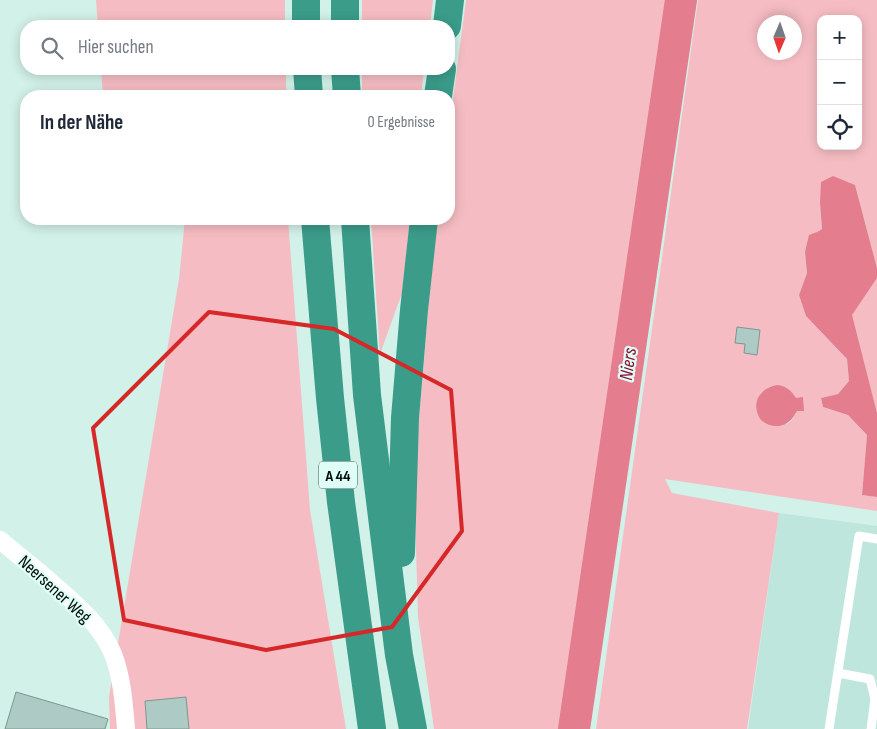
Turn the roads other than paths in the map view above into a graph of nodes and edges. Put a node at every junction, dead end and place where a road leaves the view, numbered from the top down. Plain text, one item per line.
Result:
1 (306, 0) edge
2 (344, 0) edge
3 (450, 0) edge
4 (306, 20) edge
5 (345, 20) edge
6 (448, 20) edge
7 (308, 75) edge
8 (345, 75) edge
9 (441, 75) edge
10 (309, 90) edge
11 (347, 90) edge
12 (439, 90) edge
13 (316, 225) edge
14 (355, 225) edge
15 (423, 225) edge
16 (877, 539) edge
17 (0, 540) edge
18 (399, 655) junction
19 (838, 673) junction
20 (876, 698) edge
21 (126, 729) edge
22 (372, 729) edge
23 (413, 729) edge
24 (829, 729) edge
25 (871, 729) edge

1 - 4 highway
2 - 5 highway
3 - 6 highway
7 - 10 highway
8 - 11 highway
9 - 12 highway
13 - 22 highway, A 44
14 - 18 highway, A 44
15 - 18 highway
16 - 19 lane
17 - 21 street, Neersener Weg
18 - 23 highway, A 44
19 - 20 lane
19 - 24 lane
20 - 25 lane

